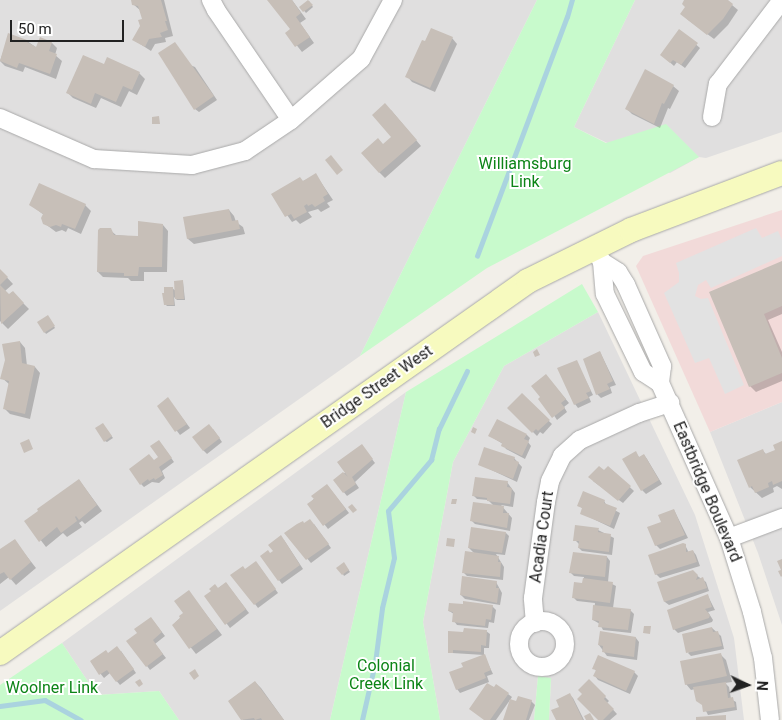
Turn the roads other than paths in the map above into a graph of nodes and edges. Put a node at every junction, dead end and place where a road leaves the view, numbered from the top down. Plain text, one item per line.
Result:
1 (211, 0) edge
2 (393, 0) edge
3 (782, 0) edge
4 (0, 118) edge
5 (712, 118) dead end
6 (291, 120) junction
7 (782, 173) edge
8 (598, 255) junction
9 (670, 403) junction
10 (782, 518) edge
11 (729, 538) junction
12 (536, 622) dead end
13 (0, 653) edge
14 (770, 720) edge

1 - 6 street
2 - 6 street
3 - 5 street
4 - 6 street
7 - 8 main road, Bridge Street West
8 - 9 street, Eastbridge Boulevard
8 - 13 main road, Bridge Street West
9 - 11 street, Eastbridge Boulevard
9 - 12 street, Acadia Court
10 - 11 street
11 - 14 street, Eastbridge Boulevard

